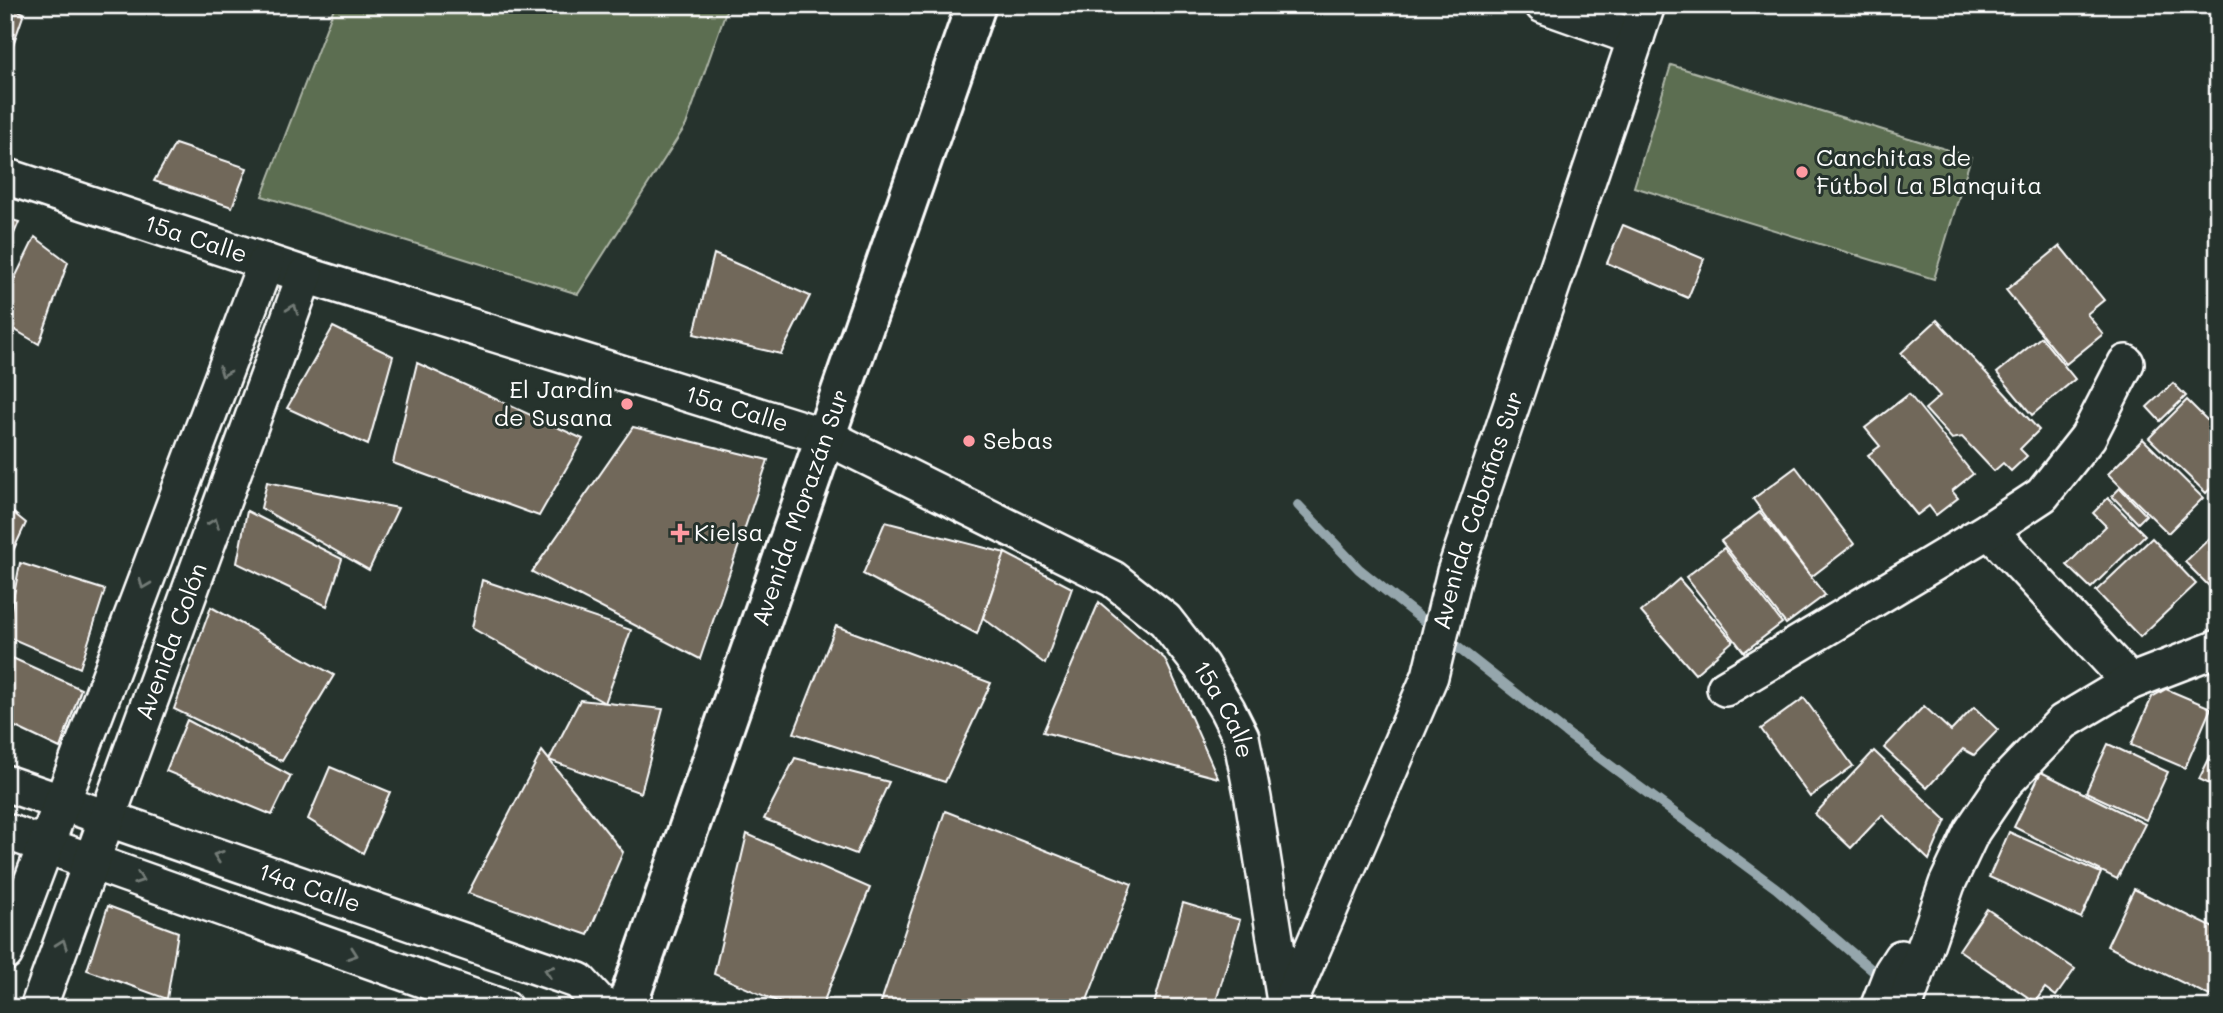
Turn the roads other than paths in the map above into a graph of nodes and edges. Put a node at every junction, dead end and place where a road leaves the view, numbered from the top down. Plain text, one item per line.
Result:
1 (976, 5) edge
2 (1543, 5) edge
3 (1647, 5) edge
4 (1636, 38) junction
5 (5, 176) edge
6 (266, 262) junction
7 (305, 275) junction
8 (2126, 363) dead end
9 (827, 437) junction
10 (1989, 530) junction
11 (2218, 648) edge
12 (2130, 682) junction
13 (1725, 688) dead end
14 (5, 783) edge
15 (61, 803) junction
16 (106, 818) junction
17 (5, 831) edge
18 (44, 846) junction
19 (92, 862) junction
20 (1947, 884) junction
21 (5, 953) edge
22 (38, 1008) edge
23 (504, 1008) edge
24 (604, 1008) edge
25 (625, 1008) edge
26 (1286, 1008) edge
27 (1878, 1008) edge
28 (1904, 1008) edge

1 - 9 street, Avenida Morazán Sur
2 - 4 street
3 - 4 street, Avenida Cabañas Sur
4 - 26 street, Avenida Cabañas Sur
5 - 6 street, 15a Calle
6 - 7 street, 15a Calle
6 -> 15 street, Avenida Colón
7 - 9 street, 15a Calle
16 -> 7 street, Avenida Colón
8 - 10 street
9 - 25 street, Avenida Morazán Sur
9 - 26 street, 15a Calle
10 - 12 street
10 - 13 street
11 - 12 street
12 - 20 street
14 - 15 street, 14a Calle
15 - 16 street, 14a Calle
15 - 18 street, Avenida Colón
16 - 19 street, Avenida Colón
24 -> 16 street, 14a Calle
17 - 18 street, 14a Calle
18 - 19 street, 14a Calle
18 - 21 street, Avenida Colón
22 -> 19 street, Avenida Colón
19 -> 23 street, 14a Calle
20 - 27 street
20 - 28 street

